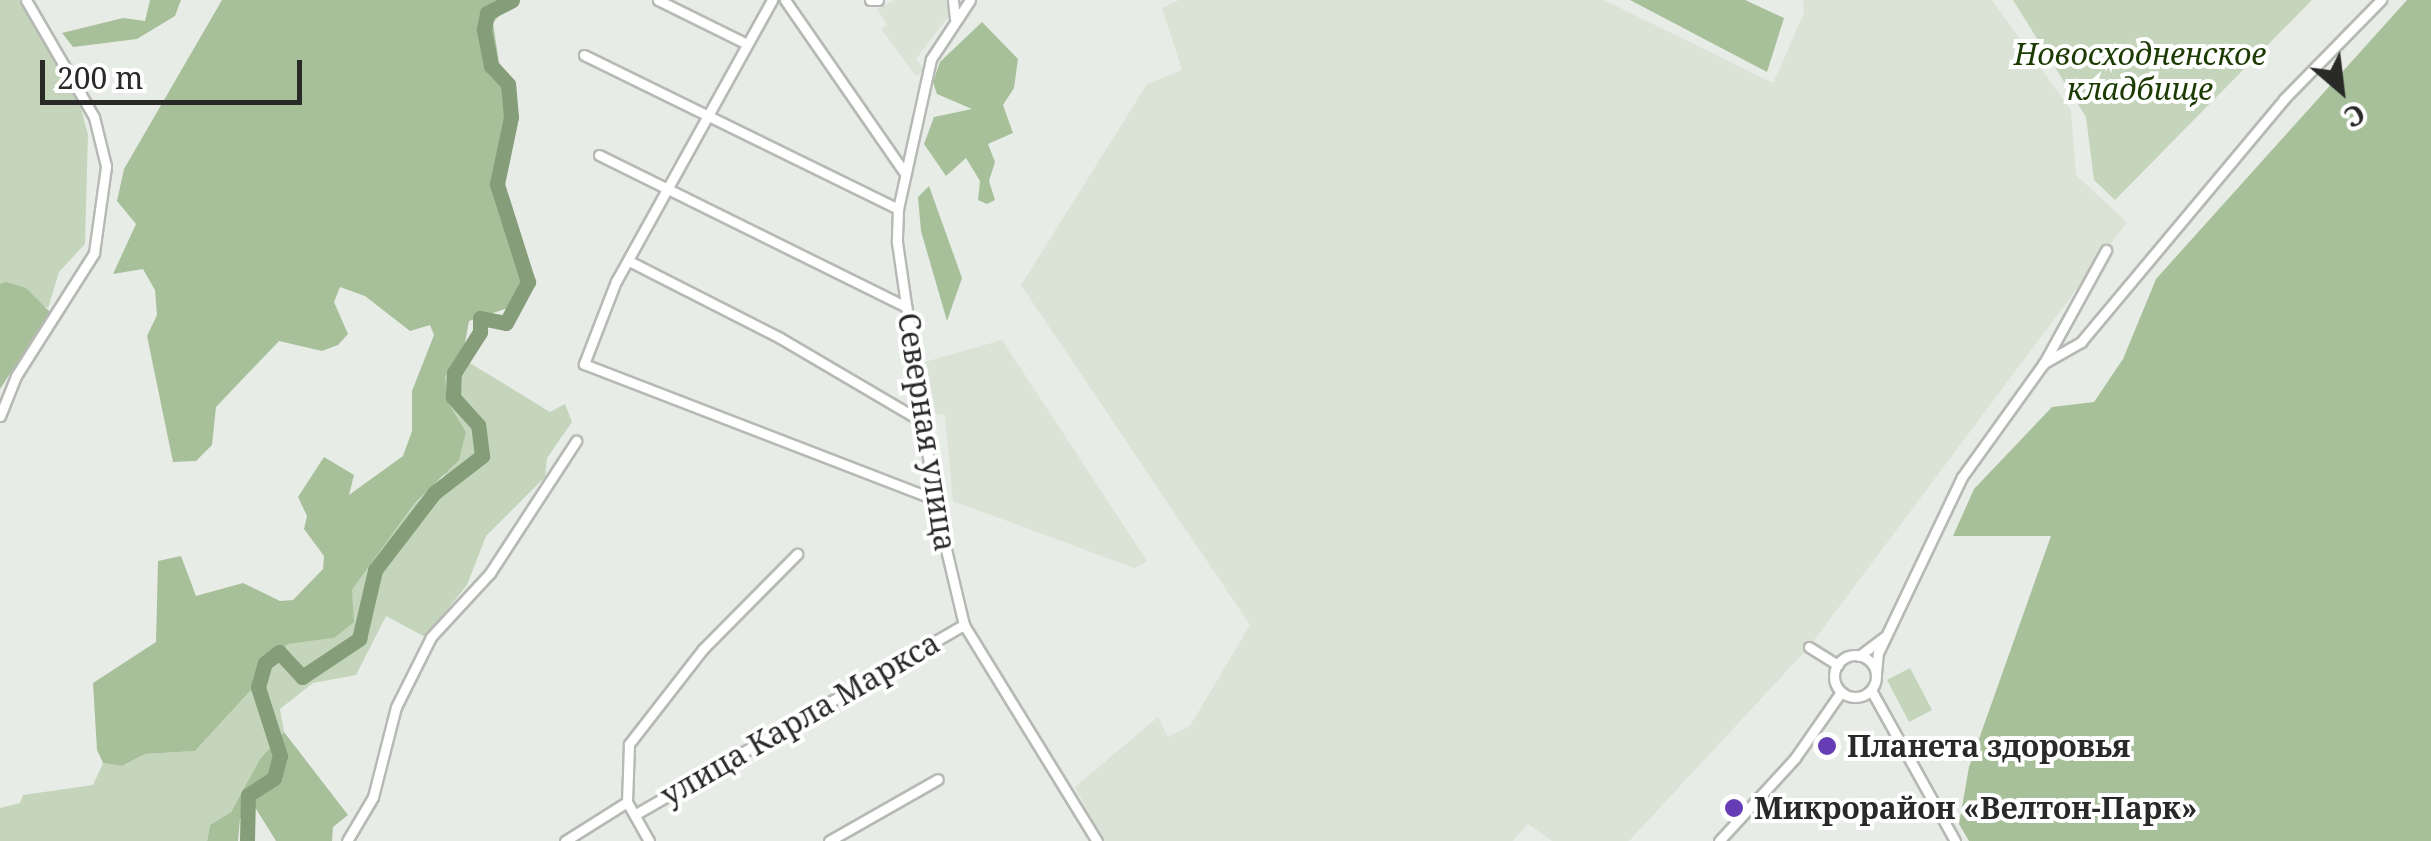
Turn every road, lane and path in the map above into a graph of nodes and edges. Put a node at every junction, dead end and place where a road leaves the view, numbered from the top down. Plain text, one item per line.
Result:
1 (26, 0) edge
2 (658, 0) edge
3 (772, 0) edge
4 (785, 0) edge
5 (870, 0) edge
6 (878, 0) edge
7 (954, 0) edge
8 (970, 0) edge
9 (2381, 0) edge
10 (955, 18) junction
11 (745, 43) junction
12 (584, 54) dead end
13 (707, 116) junction
14 (599, 155) dead end
15 (904, 172) junction
16 (671, 190) junction
17 (898, 209) junction
18 (2106, 250) dead end
19 (631, 262) junction
20 (906, 307) junction
21 (2044, 363) junction
22 (0, 416) edge
23 (924, 422) junction
24 (576, 441) dead end
25 (934, 499) junction
26 (797, 554) dead end
27 (964, 626) junction
28 (1886, 636) junction
29 (1809, 647) dead end
30 (1860, 656) junction
31 (1838, 665) junction
32 (1876, 674) junction
33 (1871, 690) junction
34 (1842, 692) junction
35 (938, 779) dead end
36 (627, 802) junction
37 (636, 814) junction
38 (346, 841) edge
39 (565, 841) edge
40 (649, 841) edge
41 (830, 841) edge
42 (1097, 841) edge
43 (1720, 841) edge
44 (1955, 841) edge

1 - 22 street
2 - 11 street
3 - 11 street
4 - 15 street
5 - 6 street
7 - 10 street
8 - 10 street, Северная улица
9 - 21 street
10 - 15 street, Северная улица
11 - 13 street
12 - 13 street
13 - 16 street
13 - 17 street
14 - 16 street
15 - 17 street, Северная улица
16 - 19 street
16 - 20 street
17 - 20 street, Северная улица
18 - 21 street
19 - 23 street
19 - 25 street
20 - 23 street, Северная улица
21 - 28 street
23 - 25 street, Северная улица
24 - 38 street
25 - 27 street, Северная улица
26 - 36 street
27 - 37 street, улица Карла Маркса
27 - 42 street, Северная улица
28 - 30 street
28 - 32 street
29 - 31 street
30 - 31 street
30 - 32 street
31 - 34 street
32 - 33 street
33 - 34 street
33 - 44 street
34 - 43 street
35 - 41 street
36 - 37 street
36 - 39 street, улица Карла Маркса
37 - 40 street

